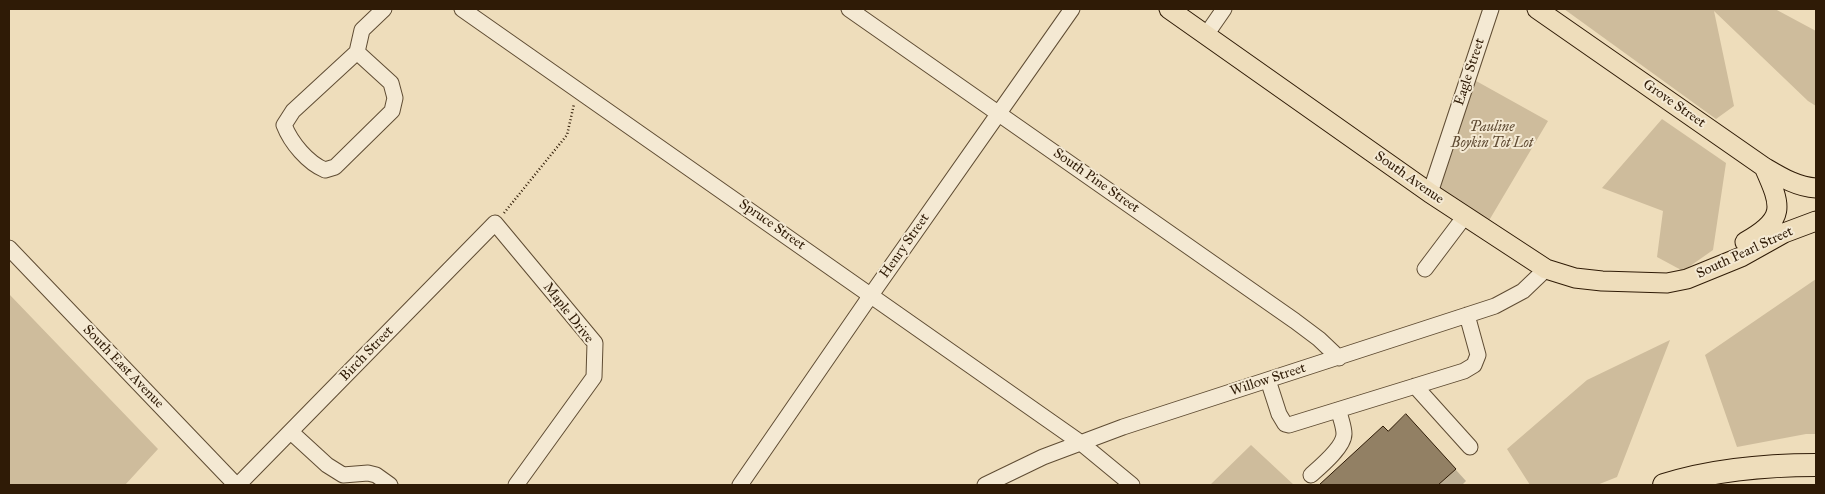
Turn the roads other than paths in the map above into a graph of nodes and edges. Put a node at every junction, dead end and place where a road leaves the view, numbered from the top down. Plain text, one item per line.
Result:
1 (384, 9) edge
2 (462, 9) edge
3 (849, 9) edge
4 (1072, 9) edge
5 (1169, 9) edge
6 (1224, 9) edge
7 (1491, 9) edge
8 (1537, 9) edge
9 (1206, 35) junction
10 (357, 52) junction
11 (999, 113) junction
12 (1764, 167) junction
13 (1816, 188) edge
14 (1430, 193) junction
15 (1465, 216) junction
16 (1816, 221) edge
17 (495, 223) joint
18 (9, 248) edge
19 (1426, 269) dead end
20 (1546, 269) junction
21 (1674, 282) junction
22 (871, 294) junction
23 (1467, 315) junction
24 (1339, 358) junction
25 (1268, 380) junction
26 (1415, 386) junction
27 (1339, 410) junction
28 (291, 432) junction
29 (1082, 443) junction
30 (1470, 447) dead end
31 (1816, 465) edge
32 (1311, 475) dead end
33 (1738, 478) edge
34 (237, 485) edge
35 (390, 485) edge
36 (516, 485) edge
37 (740, 485) edge
38 (985, 485) edge
39 (1132, 485) edge
40 (1664, 485) edge

1 - 10 street
2 - 22 street, Spruce Street
3 - 11 street, South Pine Street
4 - 11 street, Henry Street
5 - 9 main road, South Avenue
6 - 9 street
7 - 14 street, Eagle Street
8 - 12 main road, Grove Street
9 - 14 main road, South Avenue
10 - 10 street
11 - 22 street, Henry Street
11 - 24 street, South Pine Street
12 - 13 main road, Grove Street
12 - 21 main road
14 - 15 main road, South Avenue
15 - 19 street
15 - 20 main road, South Avenue
16 - 21 main road, South Pearl Street
17 - 28 street, Birch Street
17 - 36 street, Maple Drive
18 - 34 street, South East Avenue
20 - 21 main road, South Avenue
20 - 23 street, Willow Street
22 - 29 street, Spruce Street
22 - 37 street, Henry Street
23 - 24 street, Willow Street
23 - 26 street
24 - 25 street, Willow Street
25 - 27 street
25 - 29 street, Willow Street
26 - 27 street
26 - 30 street
27 - 32 street
28 - 34 street, Birch Street
28 - 35 street
29 - 38 street, Willow Street
29 - 39 street, Spruce Street
31 - 33 highway
33 - 40 highway

